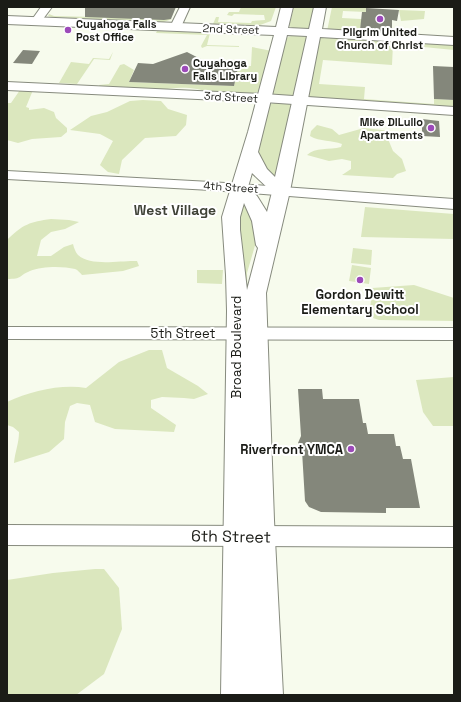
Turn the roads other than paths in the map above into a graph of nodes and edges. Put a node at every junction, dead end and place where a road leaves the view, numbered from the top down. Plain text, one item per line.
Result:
1 (47, 7) edge
2 (186, 7) edge
3 (287, 7) edge
4 (320, 7) edge
5 (7, 20) edge
6 (36, 21) junction
7 (176, 27) junction
8 (281, 31) junction
9 (314, 33) junction
10 (454, 41) edge
11 (7, 86) edge
12 (264, 98) junction
13 (299, 100) junction
14 (454, 111) edge
15 (250, 152) junction
16 (7, 175) edge
17 (239, 188) junction
18 (281, 191) junction
19 (454, 204) edge
20 (266, 254) junction
21 (7, 333) edge
22 (246, 334) junction
23 (454, 334) edge
24 (7, 535) edge
25 (249, 537) junction
26 (454, 537) edge
27 (237, 695) edge
28 (267, 695) edge

1 - 6 street
2 - 7 street
3 - 8 main road, Broad Boulevard
4 - 9 main road, Broad Boulevard
5 - 6 main road, 2nd Street
6 - 7 main road, 2nd Street
7 - 8 main road, 2nd Street
8 - 9 main road, 2nd Street
8 - 12 main road, Broad Boulevard
9 - 10 main road, 2nd Street
9 - 13 main road, Broad Boulevard
11 - 12 street, 3rd Street
12 - 13 street, 3rd Street
12 - 15 main road, Broad Boulevard
13 - 14 street, 3rd Street
13 - 18 main road, Broad Boulevard
15 - 17 main road, Broad Boulevard
15 - 18 main road
16 - 17 street, 4th Street
17 - 18 street, 4th Street
17 - 20 main road
17 - 22 main road, Broad Boulevard
18 - 19 street, 4th Street
18 - 20 main road, Broad Boulevard
20 - 22 main road, Broad Boulevard
21 - 22 street, 5th Street
22 - 23 street, 5th Street
22 - 25 main road, Broad Boulevard
24 - 25 street, 6th Street
25 - 26 street, 6th Street
25 - 27 main road, Broad Boulevard
25 - 28 main road, Broad Boulevard

